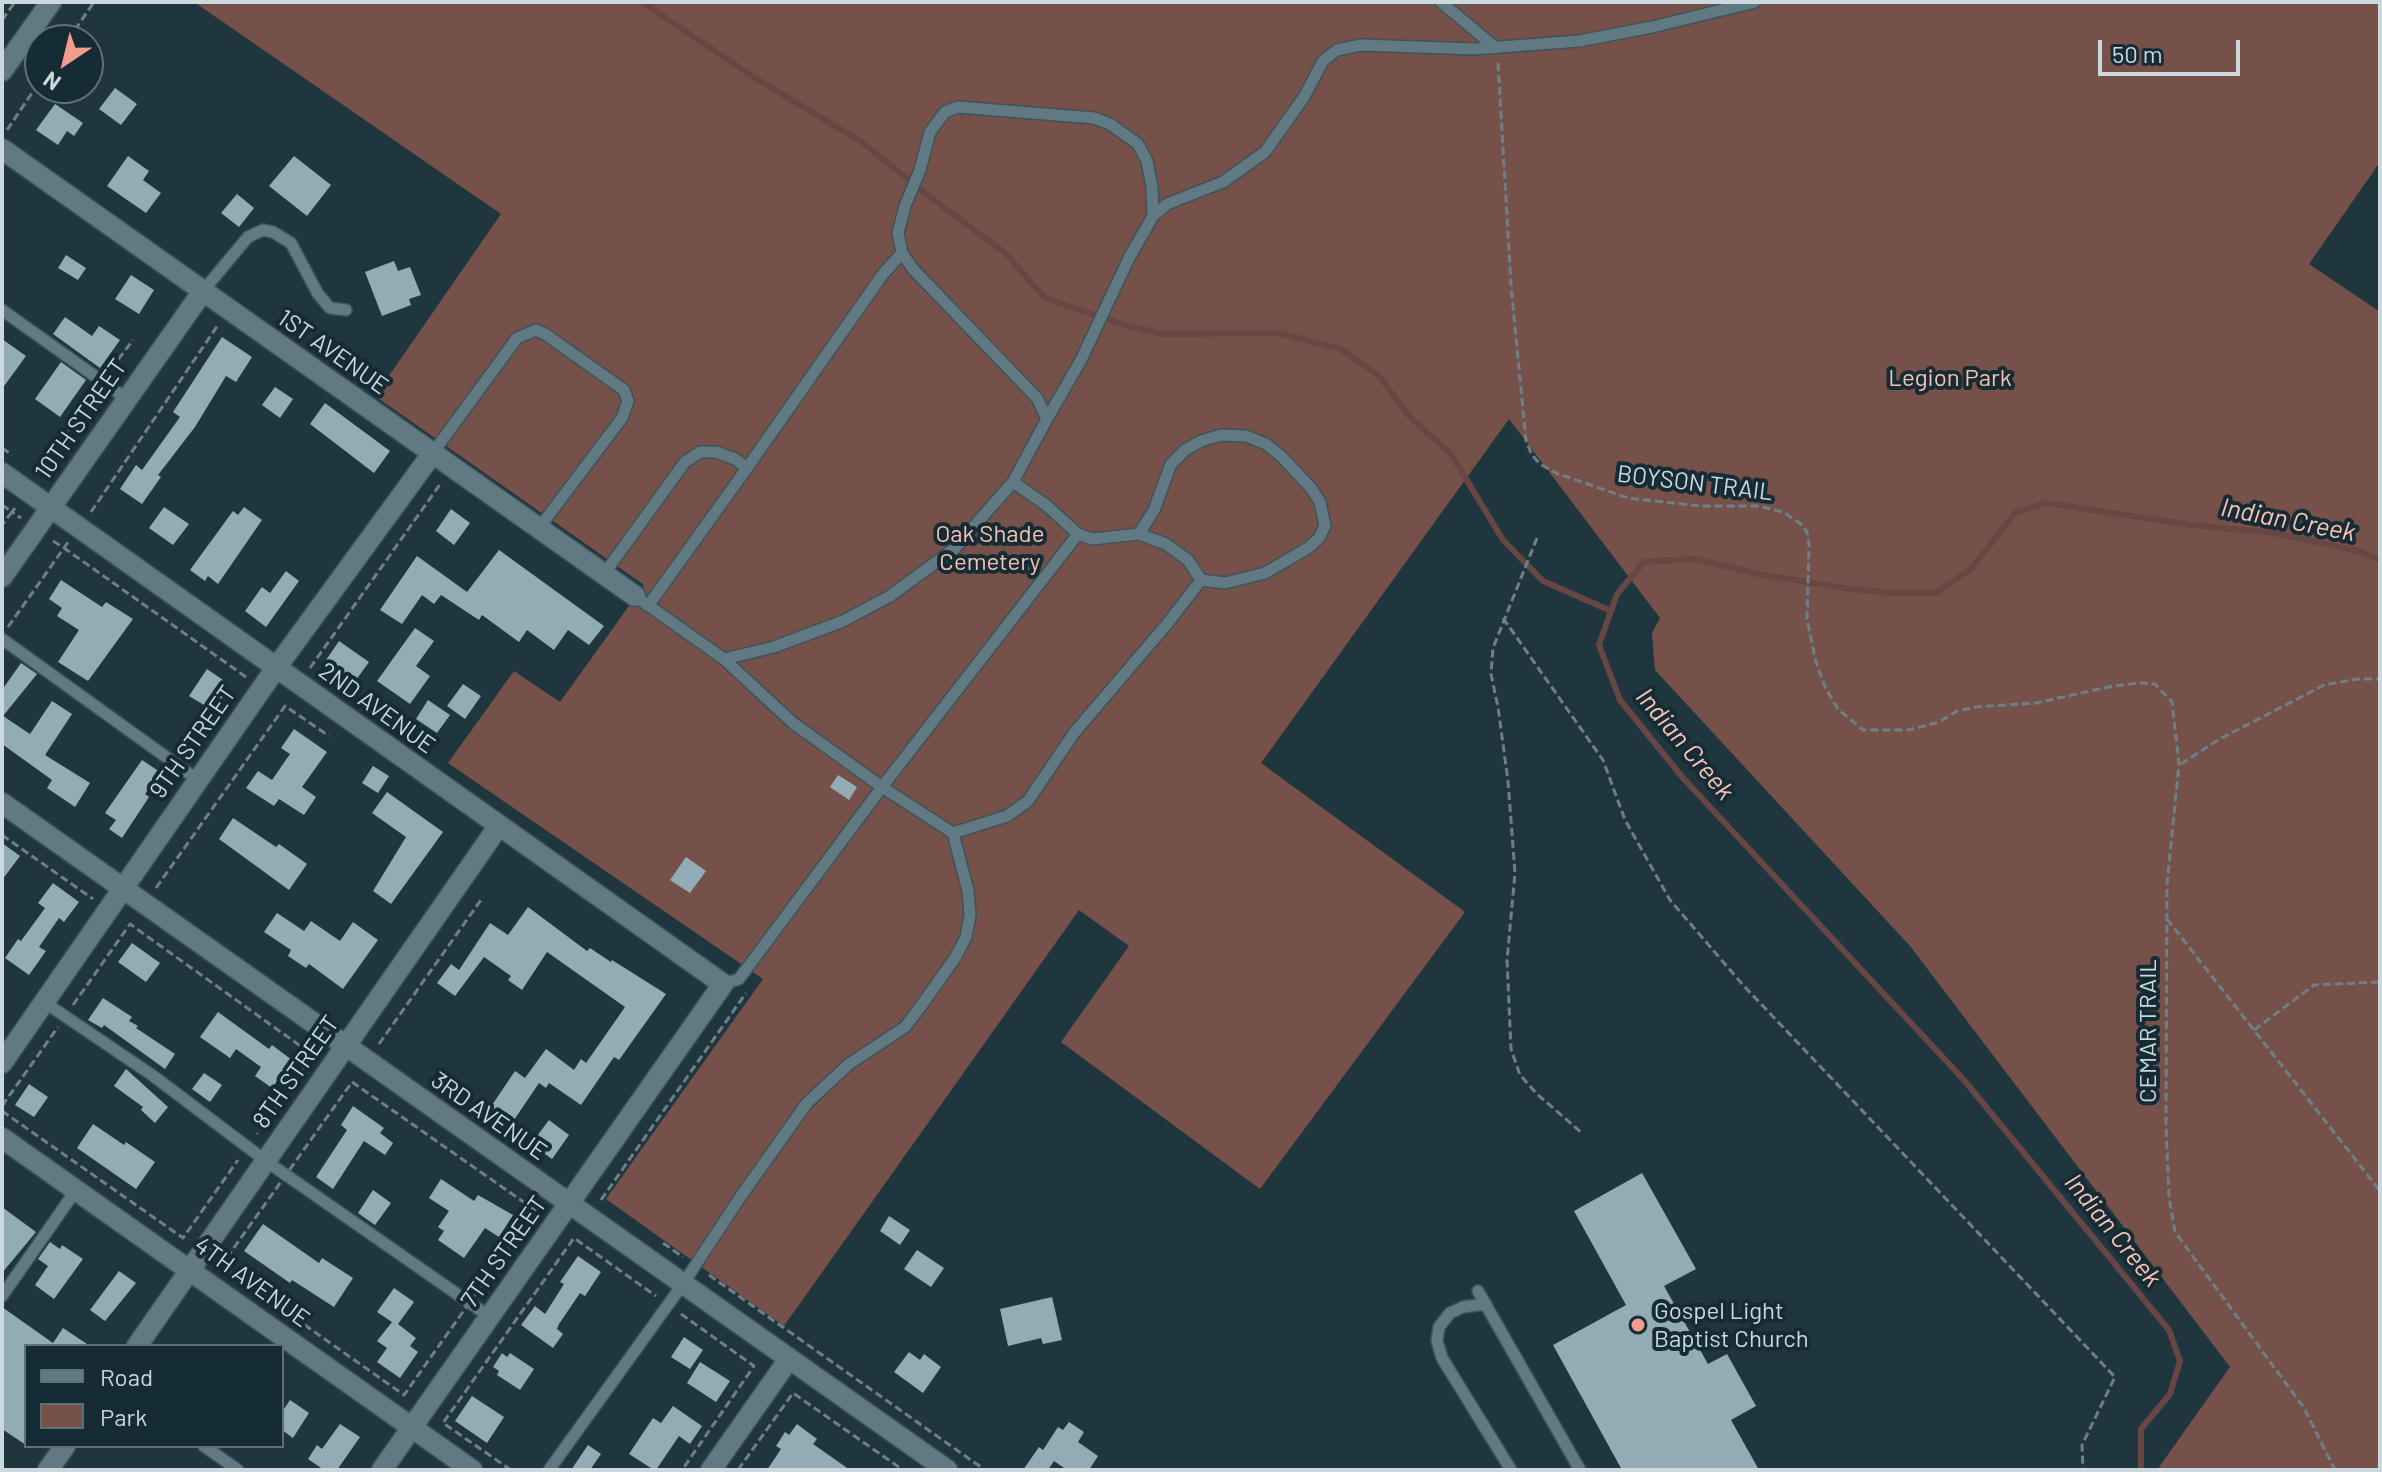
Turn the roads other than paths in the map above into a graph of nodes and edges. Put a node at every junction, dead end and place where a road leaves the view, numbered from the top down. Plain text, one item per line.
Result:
1 (51, 2) edge
2 (1441, 2) edge
3 (1755, 2) edge
4 (1496, 48) junction
5 (2, 71) edge
6 (4, 139) edge
7 (1153, 216) junction
8 (902, 253) junction
9 (198, 299) junction
10 (2, 310) edge
11 (346, 310) dead end
12 (127, 399) junction
13 (1047, 419) junction
14 (432, 454) junction
15 (8, 465) edge
16 (747, 468) junction
17 (1013, 482) junction
18 (51, 508) junction
19 (539, 528) junction
20 (1078, 534) junction
21 (1139, 534) junction
22 (604, 574) junction
23 (2, 577) edge
24 (1201, 580) junction
25 (642, 601) junction
26 (2, 638) edge
27 (724, 659) junction
28 (276, 668) junction
29 (198, 780) junction
30 (882, 787) junction
31 (2, 803) edge
32 (498, 827) junction
33 (953, 833) junction
34 (122, 888) junction
35 (723, 984) junction
36 (44, 1002) junction
37 (346, 1046) junction
38 (2, 1063) edge
39 (2, 1138) edge
40 (266, 1161) junction
41 (76, 1190) junction
42 (570, 1204) junction
43 (192, 1271) junction
44 (683, 1284) junction
45 (1478, 1291) dead end
46 (2, 1296) edge
47 (1486, 1304) junction
48 (490, 1317) junction
49 (138, 1344) edge
50 (789, 1359) junction
51 (412, 1428) junction
52 (64, 1448) edge
53 (207, 1448) edge
54 (48, 1470) edge
55 (238, 1470) edge
56 (382, 1470) edge
57 (472, 1470) edge
58 (549, 1470) edge
59 (711, 1470) edge
60 (947, 1470) edge
61 (1511, 1470) edge
62 (1580, 1470) edge

1 - 5 street
2 - 4 lane
3 - 4 lane
4 - 7 lane
6 - 9 street, 1ST AVENUE
7 - 8 lane
7 - 13 lane
8 - 13 lane
8 - 16 lane
9 - 11 lane
9 - 12 street, 10TH STREET
9 - 14 street, 1ST AVENUE
10 - 12 lane
12 - 18 street, 10TH STREET
13 - 17 lane
14 - 19 street, 1ST AVENUE
14 - 19 lane
14 - 28 street, 9TH STREET
15 - 18 street, 2ND AVENUE
16 - 22 lane
16 - 25 lane
17 - 20 lane
17 - 27 lane
18 - 23 street, 10TH STREET
18 - 28 street, 2ND AVENUE
19 - 22 street, 1ST AVENUE
20 - 21 lane
20 - 30 lane
21 - 24 lane
21 - 24 lane
22 - 25 street, 1ST AVENUE
24 - 33 lane
25 - 27 lane
26 - 29 lane
27 - 30 lane
28 - 29 street, 9TH STREET
28 - 32 street, 2ND AVENUE
29 - 34 street, 9TH STREET
30 - 33 lane
30 - 35 lane
31 - 34 street, 3RD AVENUE
32 - 35 street, 2ND AVENUE
32 - 37 street, 8TH STREET
33 - 44 lane
34 - 36 street, 9TH STREET
34 - 37 street, 3RD AVENUE
35 - 42 street, 7TH STREET
36 - 38 street, 9TH STREET
36 - 40 lane
37 - 40 street, 8TH STREET
37 - 42 street, 3RD AVENUE
39 - 41 street, 4TH AVENUE
40 - 43 street, 8TH STREET
40 - 48 lane
41 - 43 street, 4TH AVENUE
41 - 46 lane
42 - 44 street, 3RD AVENUE
42 - 48 street, 7TH STREET
43 - 49 street, 8TH STREET
43 - 51 street, 4TH AVENUE
44 - 50 street, 3RD AVENUE
44 - 58 lane
45 - 47 lane
47 - 61 lane
47 - 62 lane
48 - 51 street, 7TH STREET
50 - 59 street
50 - 60 street, 3RD AVENUE
51 - 56 street, 7TH STREET
51 - 57 street, 4TH AVENUE
52 - 54 street
53 - 55 lane

